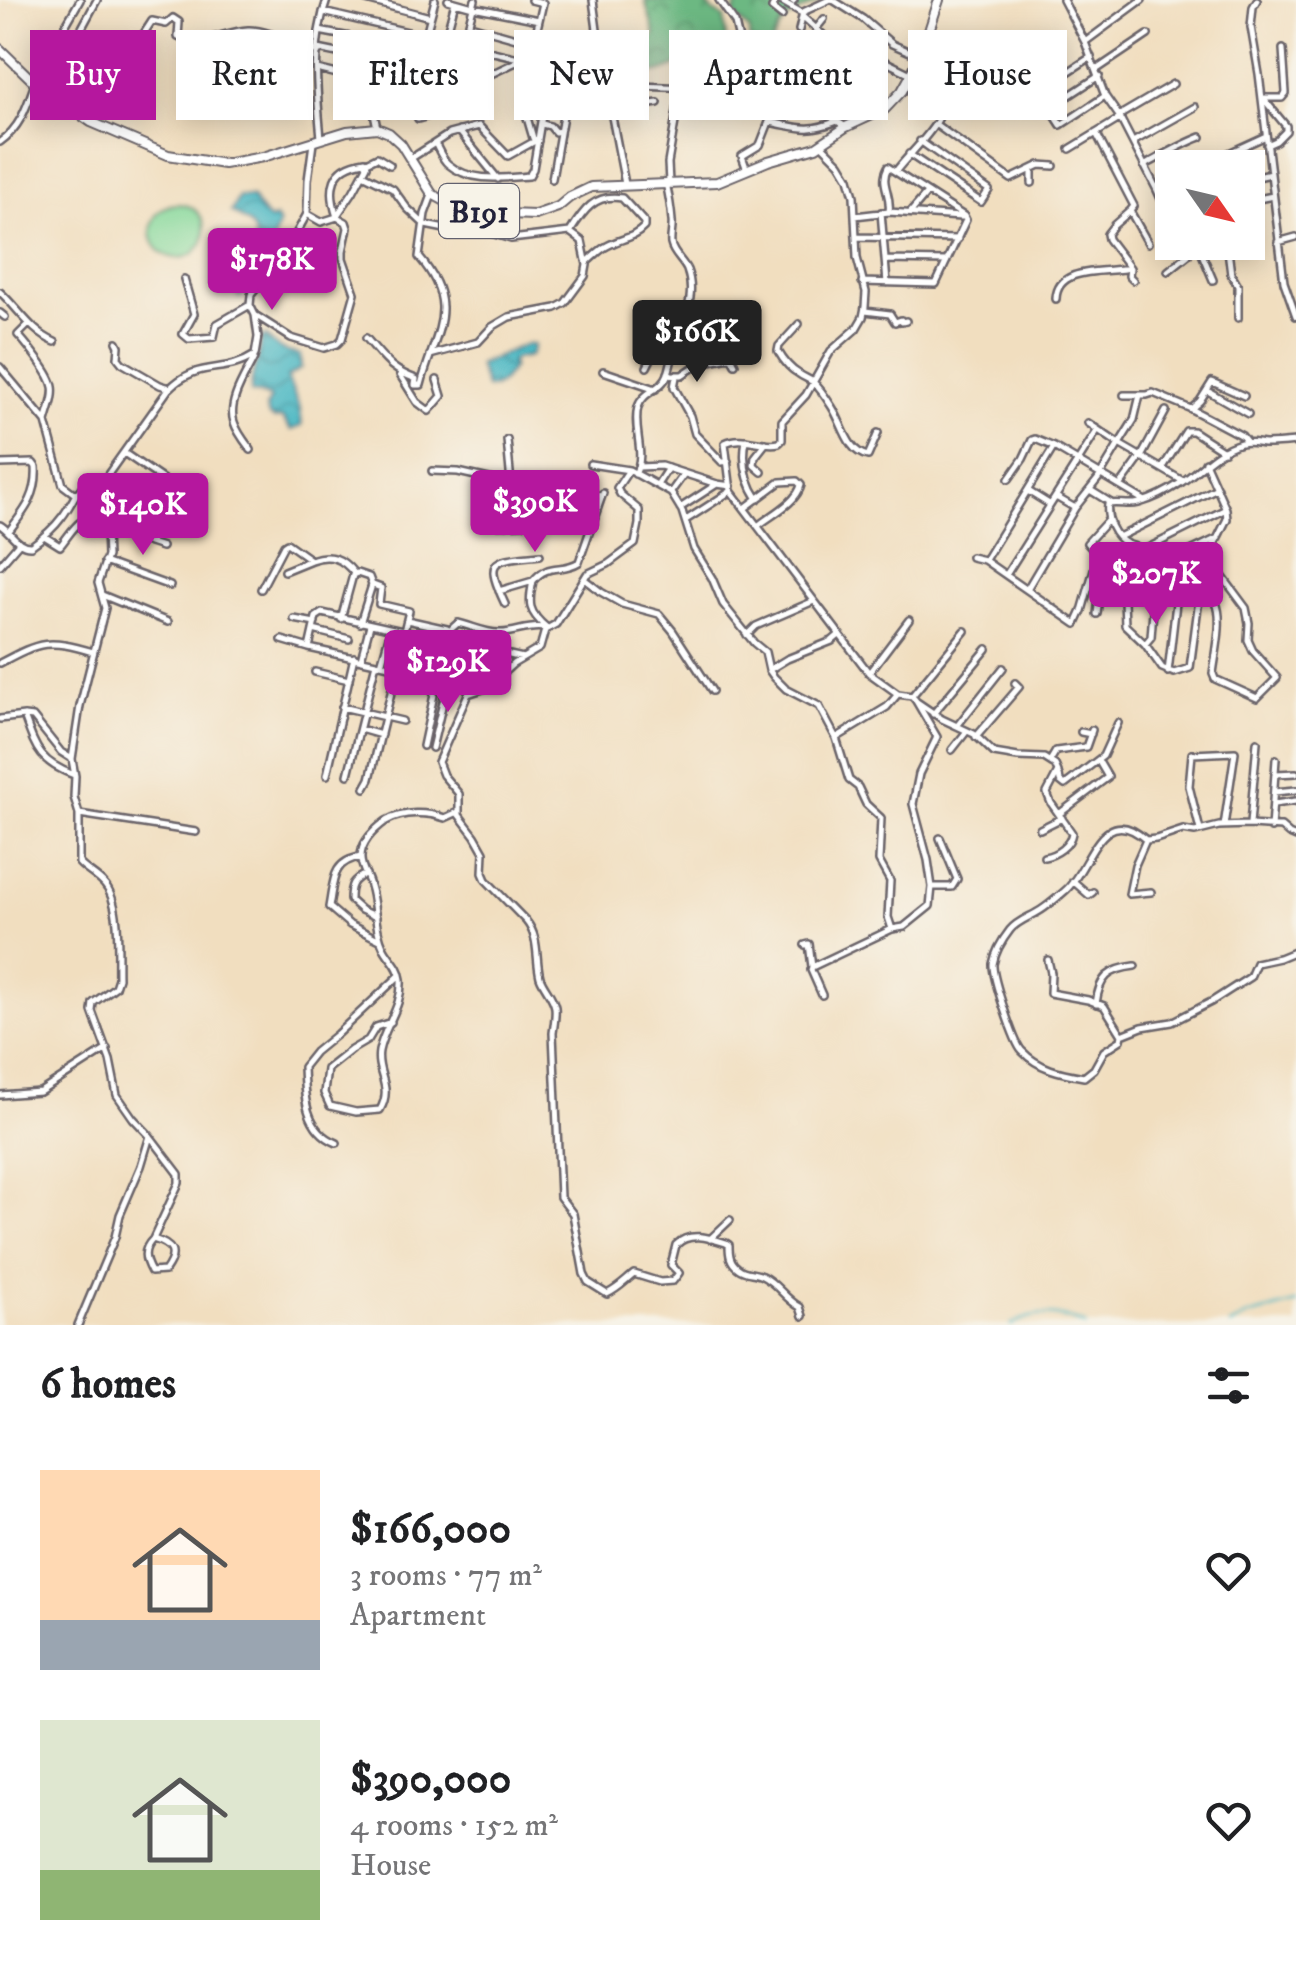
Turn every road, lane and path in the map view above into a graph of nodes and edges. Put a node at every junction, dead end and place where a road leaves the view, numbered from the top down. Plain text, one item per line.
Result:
1 (80, 0) edge
2 (97, 0) edge
3 (327, 0) edge
4 (366, 0) edge
5 (435, 0) edge
6 (531, 0) edge
7 (593, 0) edge
8 (719, 0) edge
9 (777, 0) edge
10 (831, 0) edge
11 (940, 0) edge
12 (1064, 0) edge
13 (1142, 0) edge
14 (1258, 0) edge
15 (451, 1) edge
16 (842, 3) edge
17 (474, 4) edge
18 (323, 12) junction
19 (803, 15) junction
20 (782, 16) dead end
21 (430, 17) junction
22 (824, 19) dead end
23 (539, 20) junction
24 (468, 24) junction
25 (63, 30) edge
26 (80, 30) edge
27 (146, 30) edge
28 (319, 30) junction
29 (400, 30) edge
30 (427, 30) edge
31 (447, 30) edge
32 (466, 30) edge
33 (537, 30) edge
34 (598, 30) edge
35 (737, 30) edge
36 (799, 30) dead end
37 (816, 30) joint
38 (929, 30) edge
39 (333, 33) edge
40 (1148, 35) dead end
41 (514, 38) edge
42 (1085, 42) junction
43 (0, 49) edge
44 (1282, 49) dead end
45 (318, 51) junction
46 (908, 51) edge
47 (333, 53) edge
48 (1091, 58) junction
49 (514, 65) edge
50 (317, 68) junction
51 (333, 72) edge
52 (496, 73) edge
53 (1097, 73) junction
54 (1067, 74) edge
55 (30, 78) edge
56 (908, 81) edge
57 (1173, 84) dead end
58 (30, 95) edge
59 (1067, 95) edge
60 (1105, 96) junction
61 (1263, 97) junction
62 (658, 103) dead end
63 (649, 104) edge
64 (1194, 107) dead end
65 (1120, 117) junction
66 (88, 120) edge
67 (375, 120) edge
68 (529, 120) edge
69 (542, 120) edge
70 (562, 120) edge
71 (612, 120) edge
72 (675, 120) edge
73 (832, 120) edge
74 (938, 120) edge
75 (1057, 120) edge
76 (835, 122) junction
77 (541, 124) junction
78 (936, 124) junction
79 (846, 127) junction
80 (377, 128) junction
81 (560, 131) junction
82 (459, 132) junction
83 (1096, 133) junction
84 (1266, 136) junction
85 (1200, 138) dead end
86 (317, 141) junction
87 (536, 141) junction
88 (920, 141) junction
89 (0, 142) edge
90 (435, 142) junction
91 (1133, 142) junction
92 (821, 144) junction
93 (1267, 145) junction
94 (1070, 148) dead end
95 (1235, 150) edge
96 (909, 154) junction
97 (410, 159) junction
98 (366, 163) junction
99 (390, 165) dead end
100 (1054, 166) dead end
101 (1144, 166) junction
102 (747, 170) junction
103 (1032, 170) junction
104 (896, 171) junction
105 (363, 174) junction
106 (1271, 174) junction
107 (1265, 175) edge
108 (498, 179) junction
109 (552, 179) dead end
110 (667, 183) junction
111 (1032, 183) dead end
112 (625, 186) junction
113 (1155, 186) edge
114 (928, 193) junction
115 (432, 194) junction
116 (1273, 196) junction
117 (1265, 198) edge
118 (880, 212) junction
119 (889, 212) junction
120 (1130, 212) junction
121 (307, 214) junction
122 (910, 214) junction
123 (338, 215) junction
124 (855, 216) junction
125 (964, 216) junction
126 (425, 225) junction
127 (570, 232) junction
128 (855, 236) junction
129 (884, 237) junction
130 (1296, 237) edge
131 (958, 239) junction
132 (1278, 242) junction
133 (1148, 243) dead end
134 (885, 260) junction
135 (1183, 260) edge
136 (1205, 260) edge
137 (1229, 260) edge
138 (947, 261) junction
139 (586, 262) junction
140 (1130, 268) junction
141 (1168, 271) dead end
142 (184, 279) dead end
143 (1133, 280) dead end
144 (1214, 280) dead end
145 (862, 282) junction
146 (887, 283) junction
147 (0, 292) edge
148 (1056, 299) dead end
149 (250, 304) junction
150 (864, 311) junction
151 (255, 316) junction
152 (1296, 316) edge
153 (1238, 318) dead end
154 (906, 322) dead end
155 (30, 324) junction
156 (799, 324) dead end
157 (683, 326) junction
158 (366, 338) dead end
159 (55, 342) dead end
160 (116, 342) dead end
161 (430, 354) junction
162 (256, 355) junction
163 (735, 364) dead end
164 (647, 367) dead end
165 (1, 369) edge
166 (603, 371) dead end
167 (399, 372) junction
168 (671, 374) junction
169 (438, 380) dead end
170 (814, 383) junction
171 (170, 388) junction
172 (656, 389) junction
173 (1206, 390) junction
174 (1124, 395) dead end
175 (1140, 395) junction
176 (1244, 396) dead end
177 (1191, 410) junction
178 (1166, 411) dead end
179 (1248, 414) dead end
180 (46, 422) junction
181 (1088, 423) dead end
182 (1097, 431) junction
183 (878, 433) dead end
184 (507, 440) dead end
185 (746, 440) junction
186 (1246, 442) junction
187 (1296, 442) edge
188 (766, 444) junction
189 (1120, 444) junction
190 (1054, 448) junction
191 (251, 450) dead end
192 (1224, 451) junction
193 (124, 453) junction
194 (1141, 457) junction
195 (728, 461) junction
196 (1078, 461) junction
197 (1205, 462) junction
198 (0, 464) edge
199 (590, 464) dead end
200 (668, 468) junction
201 (634, 470) junction
202 (1162, 470) junction
203 (432, 471) dead end
204 (762, 472) dead end
205 (684, 474) junction
206 (1100, 474) junction
207 (483, 479) junction
208 (1008, 479) dead end
209 (165, 481) dead end
210 (1182, 481) junction
211 (103, 484) junction
212 (510, 484) junction
213 (717, 484) junction
214 (657, 485) junction
215 (1120, 486) junction
216 (731, 488) junction
217 (1217, 488) junction
218 (1090, 490) junction
219 (1028, 491) junction
220 (671, 493) junction
221 (75, 494) junction
222 (1055, 497) junction
223 (758, 498) junction
224 (1144, 501) junction
225 (1111, 503) junction
226 (1049, 504) junction
227 (680, 508) junction
228 (745, 508) junction
229 (1075, 508) junction
230 (1226, 510) junction
231 (104, 517) junction
232 (163, 517) dead end
233 (595, 518) junction
234 (686, 520) junction
235 (1109, 520) junction
236 (759, 525) junction
237 (507, 526) junction
238 (5, 528) edge
239 (104, 528) junction
240 (0, 536) edge
241 (42, 536) junction
242 (1118, 537) junction
243 (1219, 537) junction
244 (19, 543) junction
245 (1130, 544) junction
246 (162, 547) dead end
247 (1142, 551) junction
248 (540, 555) dead end
249 (1180, 556) dead end
250 (971, 557) dead end
251 (311, 560) junction
252 (984, 560) junction
253 (104, 562) junction
254 (0, 566) edge
255 (284, 570) dead end
256 (1158, 571) junction
257 (354, 573) junction
258 (1006, 575) junction
259 (584, 579) junction
260 (1225, 580) junction
261 (533, 581) junction
262 (372, 585) junction
263 (170, 586) dead end
264 (1178, 586) junction
265 (1027, 589) junction
266 (261, 590) dead end
267 (499, 591) junction
268 (1200, 592) junction
269 (1208, 594) junction
270 (101, 595) junction
271 (814, 602) junction
272 (505, 604) dead end
273 (1097, 614) dead end
274 (341, 618) junction
275 (294, 619) dead end
276 (407, 620) junction
277 (909, 620) dead end
278 (168, 622) dead end
279 (360, 623) junction
280 (370, 625) junction
281 (314, 626) junction
282 (392, 628) junction
283 (547, 628) junction
284 (965, 630) dead end
285 (408, 632) junction
286 (448, 632) junction
287 (747, 636) junction
288 (839, 636) junction
289 (433, 638) junction
290 (349, 639) dead end
291 (282, 640) dead end
292 (448, 642) junction
293 (456, 644) junction
294 (1145, 644) junction
295 (309, 648) junction
296 (476, 648) junction
297 (987, 649) dead end
298 (92, 652) junction
299 (358, 658) junction
300 (523, 658) junction
301 (0, 663) edge
302 (379, 663) junction
303 (400, 668) junction
304 (1003, 668) dead end
305 (769, 670) junction
306 (315, 672) dead end
307 (423, 672) junction
308 (1168, 672) junction
309 (869, 673) junction
310 (438, 676) junction
311 (448, 678) junction
312 (349, 680) junction
313 (468, 683) junction
314 (1015, 683) dead end
315 (488, 686) junction
316 (712, 691) dead end
317 (898, 694) junction
318 (914, 699) junction
319 (342, 708) junction
320 (364, 712) junction
321 (932, 714) junction
322 (24, 716) junction
323 (386, 717) junction
324 (0, 719) edge
325 (402, 721) dead end
326 (1118, 723) dead end
327 (957, 726) junction
328 (360, 729) junction
329 (967, 731) junction
330 (1081, 732) dead end
331 (382, 735) junction
332 (976, 737) junction
333 (836, 738) junction
334 (1258, 742) dead end
335 (423, 746) dead end
336 (432, 748) dead end
337 (952, 750) dead end
338 (72, 758) junction
339 (1276, 759) dead end
340 (1098, 760) junction
341 (1050, 761) junction
342 (1058, 772) junction
343 (1296, 773) edge
344 (1276, 774) junction
345 (326, 775) dead end
346 (75, 776) junction
347 (348, 776) dead end
348 (365, 788) dead end
349 (1296, 790) edge
350 (1274, 792) junction
351 (1296, 801) edge
352 (1273, 804) junction
353 (458, 812) junction
354 (79, 814) junction
355 (1060, 816) junction
356 (1250, 825) junction
357 (1224, 826) junction
358 (1271, 828) junction
359 (1040, 829) dead end
360 (1200, 830) junction
361 (196, 832) dead end
362 (1296, 836) edge
363 (940, 838) dead end
364 (1146, 840) junction
365 (360, 857) junction
366 (1044, 857) dead end
367 (366, 874) junction
368 (1073, 882) junction
369 (932, 887) junction
370 (1093, 892) dead end
371 (1151, 892) dead end
372 (377, 918) junction
373 (892, 929) junction
374 (381, 940) junction
375 (805, 946) dead end
376 (1296, 951) edge
377 (1054, 954) dead end
378 (1048, 960) dead end
379 (812, 966) junction
380 (1135, 966) dead end
381 (1051, 968) junction
382 (400, 975) junction
383 (822, 995) dead end
384 (1096, 1004) junction
385 (391, 1022) junction
386 (1122, 1036) junction
387 (107, 1049) junction
388 (0, 1095) edge
389 (150, 1136) junction
390 (337, 1143) dead end
391 (730, 1220) dead end
392 (154, 1239) junction
393 (710, 1239) junction
394 (803, 1316) dead end
395 (78, 1325) edge

1 - 25 street
2 - 26 street
3 - 18 street
4 - 21 street
5 - 21 street
6 - 23 street
7 - 34 street
8 - 35 street
9 - 19 street
9 - 20 street
10 - 16 street
10 - 19 street
11 - 38 main road, B191
12 - 42 street
13 - 42 street
14 - 61 street
15 - 17 street
15 - 31 street
16 - 46 street
17 - 23 street
17 - 24 street
18 - 28 street
18 - 29 street
19 - 36 street
19 - 37 street
21 - 30 street
22 - 37 street
23 - 33 street
24 - 32 street
24 - 41 street
27 - 45 street
28 - 39 street
28 - 45 street
40 - 53 street
42 - 48 street
43 - 55 main road
44 - 61 street
45 - 47 street
45 - 50 street
48 - 53 street
48 - 54 street
49 - 52 street
50 - 51 street
50 - 86 street
53 - 59 street
53 - 60 street
56 - 79 main road, B191
57 - 65 street
58 - 89 street
60 - 65 street
60 - 75 street
61 - 84 street
61 - 93 street
62 - 63 street
64 - 91 street
65 - 83 street
65 - 91 street
66 - 86 main road
67 - 80 street
68 - 87 street
69 - 77 street
70 - 81 street
71 - 112 street
72 - 110 street
73 - 76 street
74 - 78 street
76 - 79 street
76 - 102 street
77 - 81 street
77 - 87 street
78 - 88 street
78 - 103 street
79 - 92 main road, B191
80 - 86 main road
80 - 97 main road, B191
81 - 109 street
82 - 87 street
82 - 90 street
82 - 108 street
83 - 94 street
83 - 120 street
84 - 93 street
84 - 95 street
85 - 101 street
86 - 121 street
87 - 108 street
88 - 96 street
88 - 96 street
90 - 97 street
90 - 108 street
91 - 101 street
92 - 102 main road, B191
92 - 124 street
93 - 106 street
96 - 104 street
97 - 115 main road, B191
98 - 99 street
98 - 105 street
98 - 123 street
100 - 103 street
101 - 113 street
102 - 110 main road, B191
103 - 111 street
104 - 114 street
104 - 119 street
105 - 123 street
105 - 126 street
106 - 107 street
106 - 116 street
110 - 112 main road, B191
110 - 157 street
112 - 115 main road, B191
114 - 122 street
114 - 125 street
115 - 126 street
116 - 117 street
116 - 132 street
118 - 119 street
118 - 124 street
118 - 129 street
119 - 122 street
120 - 133 street
120 - 140 street
121 - 123 street
121 - 149 street
122 - 125 street
123 - 151 street
124 - 128 street
125 - 131 street
126 - 127 street
126 - 161 street
127 - 139 street
127 - 139 street
128 - 129 street
128 - 145 street
129 - 131 street
129 - 134 street
130 - 132 street
131 - 138 street
132 - 152 street
134 - 138 street
134 - 146 street
135 - 141 street
136 - 144 street
137 - 153 street
138 - 146 street
139 - 161 street
140 - 143 street
140 - 148 street
142 - 149 street
145 - 146 street
145 - 150 street
147 - 155 street
149 - 151 street
150 - 154 street
150 - 170 street
151 - 162 street
155 - 159 street
155 - 180 street
156 - 170 street
157 - 164 street
157 - 168 street
158 - 167 street
160 - 171 street
161 - 167 street
162 - 171 street
162 - 191 street
163 - 168 street
165 - 180 street
166 - 172 street
167 - 169 street
168 - 172 street
168 - 195 street
170 - 183 street
170 - 188 street
171 - 193 street
172 - 201 street
173 - 176 street
173 - 177 street
173 - 179 street
174 - 175 street
175 - 177 street
175 - 189 street
177 - 186 street
178 - 194 street
180 - 221 street
181 - 182 street
182 - 189 street
182 - 196 street
184 - 212 street
185 - 188 street
185 - 195 street
185 - 223 street
186 - 187 street
186 - 192 street
188 - 204 street
189 - 194 street
189 - 206 street
190 - 196 street
190 - 208 street
190 - 219 street
192 - 197 street
192 - 202 street
193 - 209 street
193 - 211 street
194 - 202 street
194 - 215 street
195 - 216 street
196 - 206 street
196 - 222 street
197 - 210 street
197 - 217 street
198 - 238 street
199 - 201 street
200 - 201 street
200 - 205 street
200 - 214 street
201 - 214 street
201 - 259 street
202 - 210 street
203 - 207 street
205 - 213 street
205 - 220 street
206 - 215 street
206 - 218 street
207 - 212 street
207 - 237 street
210 - 224 street
211 - 221 street
211 - 231 street
211 - 232 street
212 - 233 street
212 - 237 street
213 - 216 street
213 - 227 street
214 - 220 street
215 - 224 street
216 - 228 street
216 - 234 street
217 - 230 street
217 - 242 street
218 - 225 street
218 - 229 street
219 - 226 street
219 - 252 street
220 - 227 street
221 - 241 street
222 - 226 street
222 - 229 street
223 - 228 street
223 - 236 street
224 - 225 street
225 - 235 street
226 - 258 street
227 - 234 street
228 - 236 street
229 - 265 street
230 - 243 street
230 - 247 street
231 - 239 street
231 - 241 street
233 - 237 street
233 - 261 street
234 - 287 street
235 - 242 street
235 - 265 street
236 - 271 street
238 - 240 street
238 - 244 street
239 - 246 street
239 - 253 street
241 - 244 street
242 - 245 street
243 - 249 street
243 - 260 street
244 - 254 street
245 - 247 street
245 - 273 street
247 - 256 street
248 - 267 street
250 - 252 street
251 - 255 street
251 - 257 street
251 - 266 street
252 - 258 street
253 - 263 street
253 - 270 street
256 - 264 street
256 - 294 street
256 - 294 street
257 - 262 street
257 - 274 street
258 - 265 street
259 - 283 street
259 - 316 street
260 - 269 street
260 - 269 street
261 - 267 street
261 - 283 street
262 - 276 street
262 - 279 street
264 - 268 street
264 - 308 street
267 - 272 street
268 - 269 street
268 - 308 street
270 - 278 street
270 - 298 street
271 - 287 street
271 - 288 street
274 - 279 street
274 - 281 street
275 - 281 street
276 - 285 street
276 - 286 street
277 - 309 street
279 - 280 street
280 - 282 street
280 - 299 street
281 - 290 street
281 - 295 street
282 - 285 street
282 - 302 street
283 - 286 street
283 - 300 street
284 - 318 street
285 - 289 street
285 - 303 street
286 - 292 street
287 - 305 street
288 - 305 street
288 - 309 street
289 - 292 street
289 - 307 street
291 - 295 street
292 - 293 street
293 - 296 street
293 - 311 street
294 - 308 street
295 - 299 street
296 - 300 street
296 - 313 street
297 - 321 street
298 - 301 street
298 - 338 street
299 - 302 street
299 - 312 street
300 - 315 street
302 - 303 street
302 - 320 street
303 - 307 street
303 - 323 street
304 - 327 street
305 - 333 street
306 - 312 street
307 - 310 street
309 - 317 street
310 - 311 street
310 - 335 street
311 - 313 street
311 - 336 street
312 - 319 street
313 - 315 street
314 - 332 street
315 - 353 street
317 - 318 street
317 - 333 street
318 - 321 street
318 - 369 street
319 - 320 street
319 - 345 street
320 - 323 street
320 - 328 street
321 - 327 street
322 - 324 street
322 - 338 street
322 - 346 street
323 - 325 street
323 - 331 street
326 - 340 street
327 - 329 street
328 - 331 street
328 - 347 street
329 - 332 street
329 - 337 street
330 - 341 street
331 - 348 street
332 - 341 street
333 - 373 street
334 - 356 street
338 - 346 street
339 - 344 street
340 - 342 street
340 - 355 street
341 - 342 street
342 - 355 street
343 - 344 street
344 - 350 street
346 - 354 street
349 - 350 street
350 - 352 street
351 - 352 street
352 - 358 street
353 - 365 street
353 - 393 street
354 - 361 street
354 - 387 street
355 - 359 street
355 - 366 street
356 - 357 street
356 - 358 street
357 - 360 street
357 - 360 street
358 - 362 street
360 - 364 street
363 - 369 street
364 - 368 street
364 - 371 street
365 - 367 street
365 - 374 street
367 - 372 street
367 - 372 street
368 - 370 street
368 - 386 street
369 - 373 street
372 - 374 street
373 - 379 street
374 - 382 street
375 - 379 street
376 - 386 street
377 - 381 street
378 - 381 street
379 - 383 street
380 - 384 street
381 - 384 street
382 - 385 street
382 - 390 street
384 - 386 street
385 - 385 street
387 - 388 street
387 - 389 street
389 - 392 street
389 - 395 street
391 - 393 street
392 - 392 street
393 - 394 street

